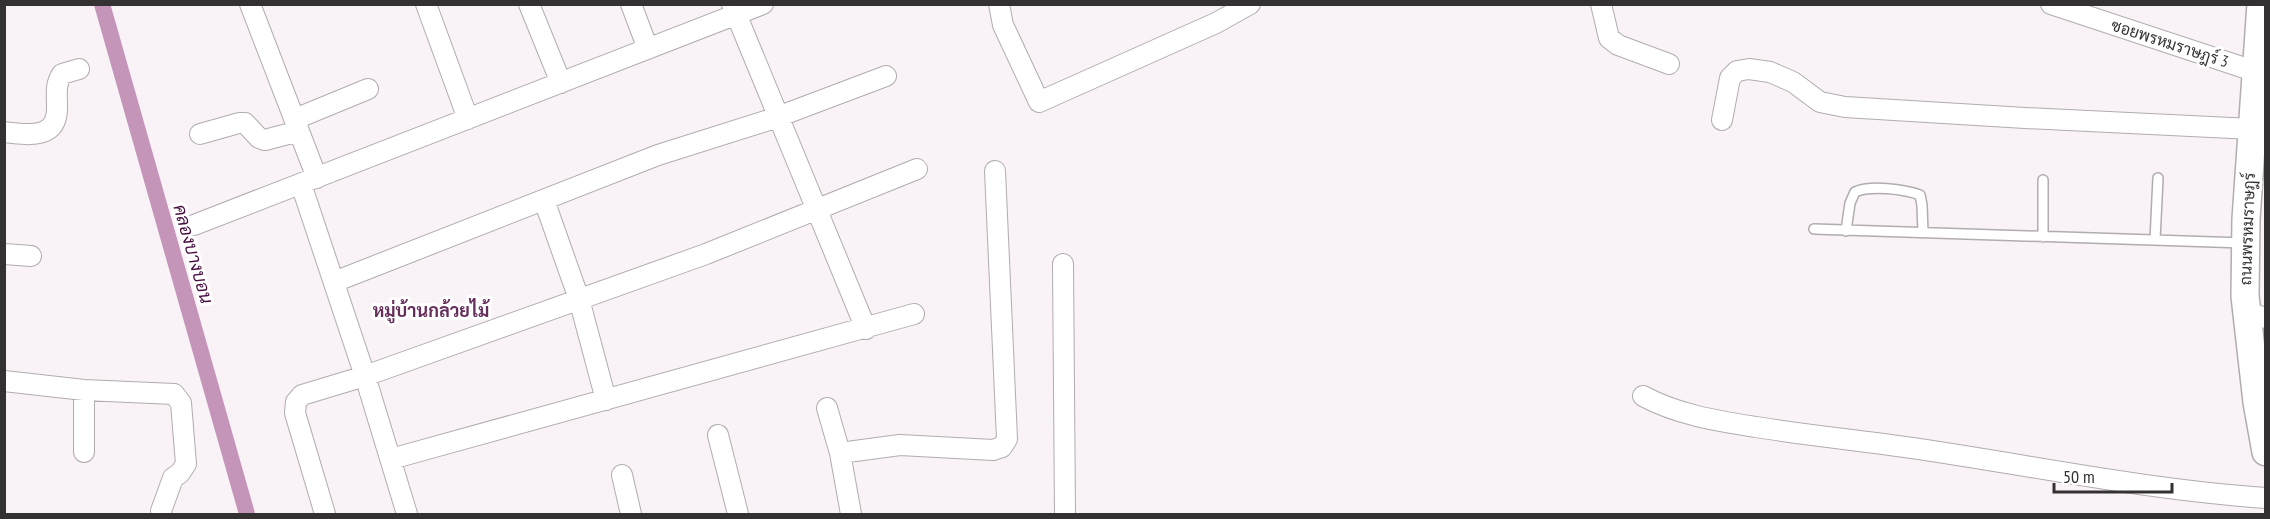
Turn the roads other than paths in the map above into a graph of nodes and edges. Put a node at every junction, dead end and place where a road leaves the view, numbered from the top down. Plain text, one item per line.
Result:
1 (250, 4) edge
2 (426, 4) edge
3 (529, 4) edge
4 (630, 4) edge
5 (763, 4) edge
6 (999, 4) edge
7 (1250, 4) edge
8 (1601, 4) edge
9 (2051, 4) edge
10 (2261, 4) edge
11 (734, 9) edge
12 (648, 49) junction
13 (1669, 64) dead end
14 (79, 69) dead end
15 (2261, 73) edge
16 (886, 76) dead end
17 (561, 83) junction
18 (368, 89) dead end
19 (778, 117) junction
20 (468, 119) junction
21 (1722, 120) dead end
22 (297, 125) junction
23 (2252, 129) junction
24 (4, 132) edge
25 (200, 134) dead end
26 (917, 169) dead end
27 (995, 171) dead end
28 (2158, 178) dead end
29 (2043, 180) dead end
30 (309, 181) junction
31 (544, 200) junction
32 (818, 210) junction
33 (194, 225) dead end
34 (1814, 229) dead end
35 (1846, 231) junction
36 (1923, 233) junction
37 (2043, 237) junction
38 (2155, 240) junction
39 (2246, 243) junction
40 (4, 254) edge
41 (31, 256) dead end
42 (1063, 264) dead end
43 (334, 282) junction
44 (579, 299) junction
45 (914, 314) dead end
46 (2256, 315) edge
47 (866, 329) junction
48 (365, 376) junction
49 (4, 381) edge
50 (84, 390) junction
51 (1643, 396) dead end
52 (606, 400) junction
53 (827, 408) dead end
54 (718, 435) dead end
55 (84, 452) dead end
56 (2265, 452) edge
57 (840, 453) junction
58 (392, 459) junction
59 (622, 475) dead end
60 (2265, 498) edge
61 (161, 511) dead end
62 (325, 514) edge
63 (407, 514) edge
64 (632, 514) edge
65 (738, 514) edge
66 (851, 514) edge
67 (1065, 514) edge

1 - 22 street
2 - 20 street
3 - 17 street
4 - 12 street
5 - 11 street
6 - 7 street
8 - 13 street
9 - 15 street, ซอยพรหมราษฎร์ 3
10 - 15 street, ถนนพรหมราษฎร์
11 - 12 street
11 - 19 street
12 - 17 street
14 - 24 street
15 - 23 street, ถนนพรหมราษฎร์
16 - 19 street
17 - 20 street
18 - 22 street
19 - 31 street
19 - 32 street
20 - 30 street
21 - 23 street
22 - 25 street
22 - 30 street
23 - 39 street, ถนนพรหมราษฎร์
26 - 32 street
27 - 57 street
28 - 38 lane
29 - 37 lane
30 - 33 street
30 - 43 street
31 - 43 street
31 - 44 street
32 - 44 street
32 - 47 street
34 - 35 lane
35 - 36 lane
35 - 36 lane
36 - 37 lane
37 - 38 lane
38 - 39 lane
39 - 46 street, ถนนพรหมราษฎร์
40 - 41 street
42 - 67 street
43 - 48 street
44 - 48 street
44 - 52 street
45 - 47 street
46 - 56 street, ถนนพรหมราษฎร์
47 - 52 street
48 - 58 street
48 - 62 street
49 - 50 street
50 - 55 street
50 - 61 street
51 - 60 street
52 - 58 street
53 - 57 street
54 - 65 street
57 - 66 street
58 - 63 street
59 - 64 street

